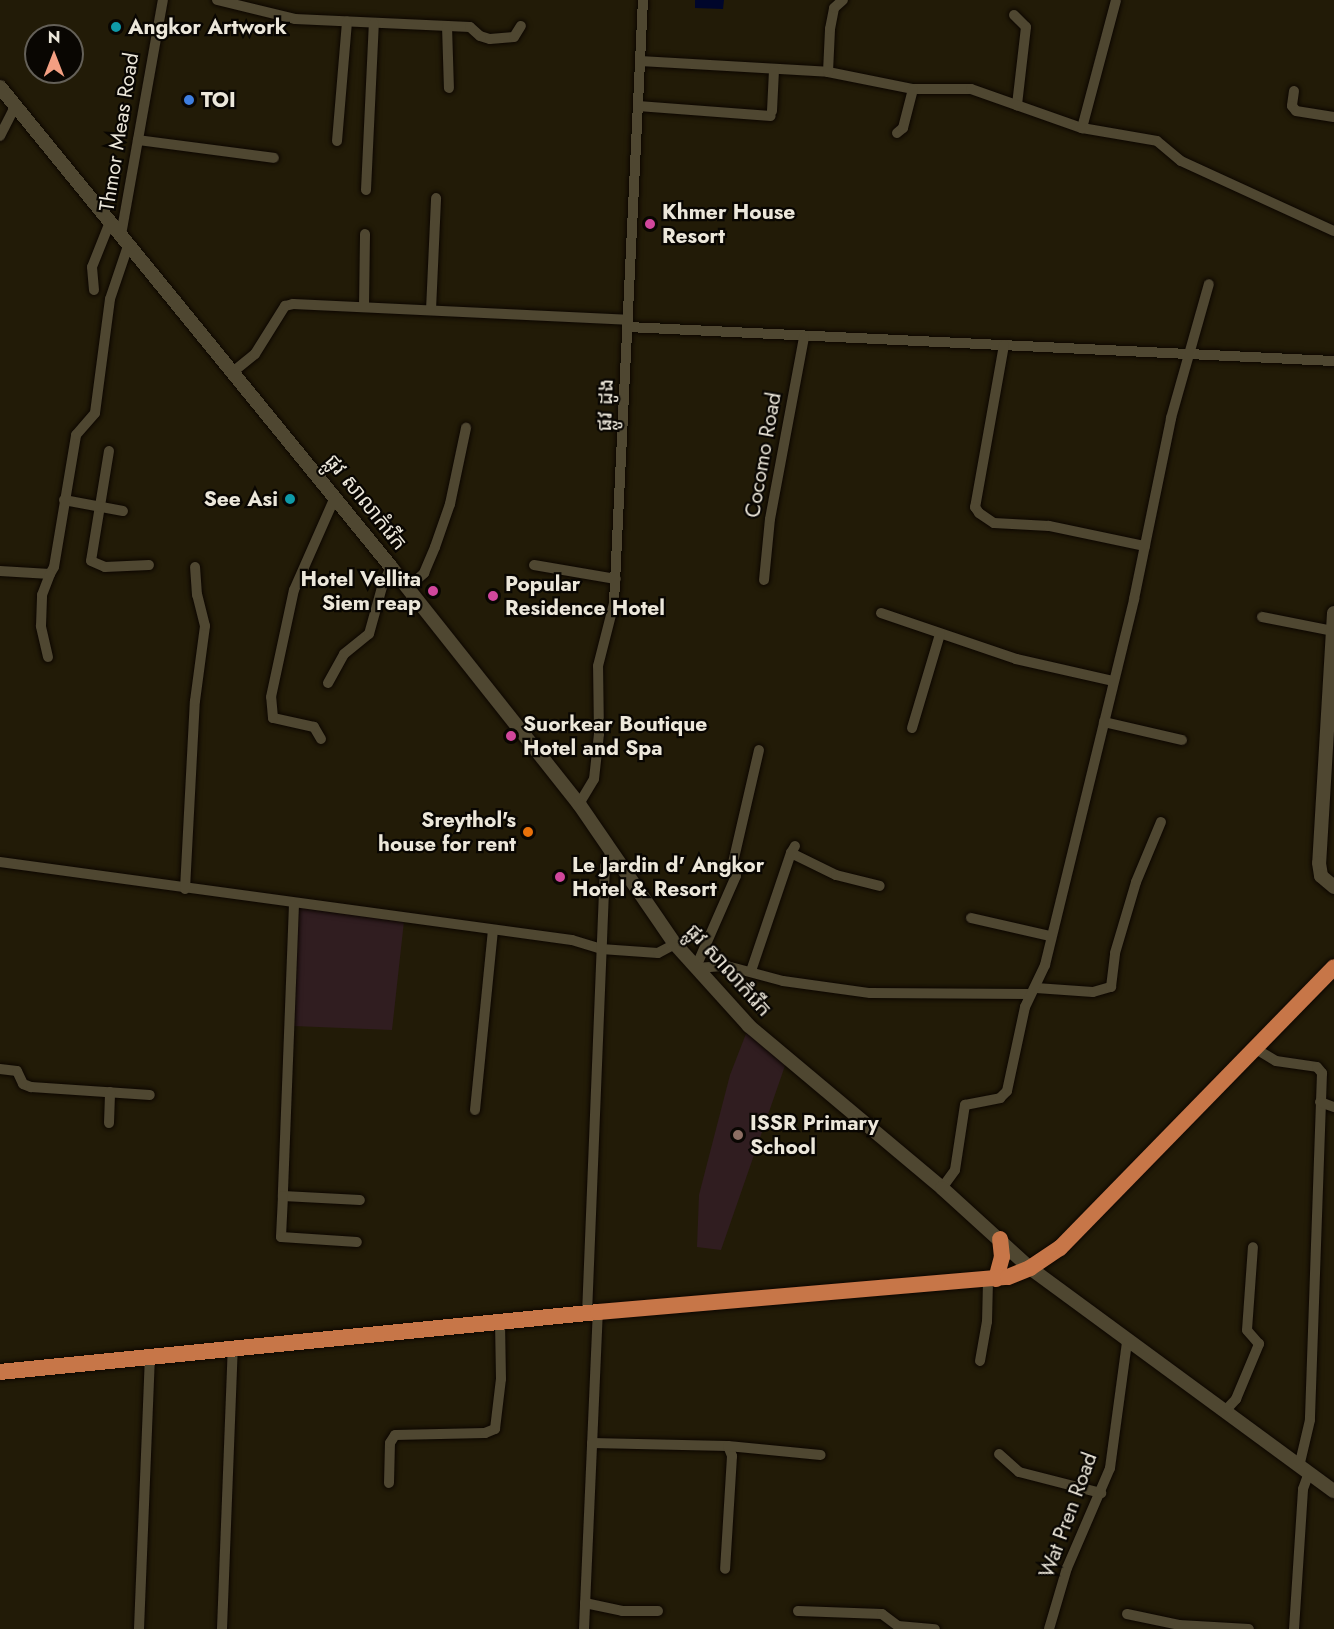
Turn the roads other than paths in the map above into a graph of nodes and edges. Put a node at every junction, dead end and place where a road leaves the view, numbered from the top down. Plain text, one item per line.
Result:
1 (163, 0) edge
2 (217, 0) edge
3 (643, 0) edge
4 (843, 0) edge
5 (1116, 0) edge
6 (1014, 15) dead end
7 (347, 21) junction
8 (374, 23) junction
9 (447, 26) junction
10 (521, 26) dead end
11 (640, 61) junction
12 (774, 70) junction
13 (828, 72) junction
14 (0, 87) edge
15 (449, 88) dead end
16 (914, 89) junction
17 (1294, 91) dead end
18 (1017, 105) junction
19 (15, 106) junction
20 (638, 106) junction
21 (1334, 117) edge
22 (1083, 128) junction
23 (897, 134) dead end
24 (0, 136) edge
25 (138, 140) junction
26 (338, 141) dead end
27 (274, 158) dead end
28 (366, 190) dead end
29 (436, 198) dead end
30 (110, 222) junction
31 (1334, 231) edge
32 (365, 234) dead end
33 (125, 239) junction
34 (1209, 284) dead end
35 (94, 290) dead end
36 (364, 307) junction
37 (431, 310) junction
38 (628, 323) junction
39 (804, 337) junction
40 (1004, 345) junction
41 (1187, 354) junction
42 (1334, 361) edge
43 (234, 371) junction
44 (466, 428) dead end
45 (109, 451) dead end
46 (334, 497) junction
47 (64, 500) junction
48 (100, 507) junction
49 (123, 511) dead end
50 (1145, 546) junction
51 (149, 565) dead end
52 (534, 565) dead end
53 (195, 567) dead end
54 (392, 567) junction
55 (0, 571) edge
56 (50, 574) junction
57 (616, 579) junction
58 (764, 580) dead end
59 (407, 588) junction
60 (1334, 613) edge
61 (881, 614) dead end
62 (1262, 617) dead end
63 (1333, 631) edge
64 (940, 634) junction
65 (48, 657) dead end
66 (1113, 681) junction
67 (328, 683) dead end
68 (1104, 722) junction
69 (912, 728) dead end
70 (321, 739) dead end
71 (1182, 740) dead end
72 (759, 750) dead end
73 (581, 801) junction
74 (1161, 822) dead end
75 (612, 850) junction
76 (0, 862) edge
77 (880, 886) dead end
78 (1334, 887) edge
79 (185, 889) junction
80 (294, 904) junction
81 (971, 918) dead end
82 (493, 930) junction
83 (1050, 936) junction
84 (675, 944) junction
85 (602, 949) junction
86 (696, 967) junction
87 (751, 971) junction
88 (1331, 973) edge
89 (1033, 991) junction
90 (1256, 1049) junction
91 (0, 1069) edge
92 (110, 1092) junction
93 (150, 1095) dead end
94 (1320, 1102) junction
95 (1334, 1107) edge
96 (475, 1110) dead end
97 (109, 1123) dead end
98 (942, 1188) junction
99 (284, 1196) junction
100 (360, 1200) dead end
101 (1000, 1239) junction
102 (357, 1242) dead end
103 (1253, 1247) dead end
104 (1030, 1268) junction
105 (992, 1279) junction
106 (593, 1313) junction
107 (501, 1322) junction
108 (1127, 1342) junction
109 (233, 1349) junction
110 (150, 1357) junction
111 (980, 1361) dead end
112 (0, 1372) edge
113 (1224, 1412) junction
114 (592, 1443) junction
115 (728, 1446) junction
116 (999, 1454) dead end
117 (821, 1455) dead end
118 (1303, 1471) junction
119 (389, 1483) dead end
120 (1334, 1491) edge
121 (1101, 1493) junction
122 (724, 1569) dead end
123 (585, 1603) junction
124 (658, 1611) dead end
125 (798, 1611) dead end
126 (1127, 1614) dead end
127 (139, 1629) edge
128 (222, 1629) edge
129 (584, 1629) edge
130 (935, 1629) edge
131 (1049, 1629) edge
132 (1249, 1629) edge
133 (1294, 1629) edge

1 - 25 street, Thmor Meas Road
2 - 7 street
3 - 11 street, ផ្លូវ ដូង
4 - 13 street
5 - 22 street
6 - 18 street
7 - 8 street
7 - 26 street
8 - 9 street
8 - 28 street
9 - 10 street
9 - 15 street
11 - 12 street
11 - 20 street, ផ្លូវ ដូង
12 - 13 street
12 - 20 street
13 - 16 street
14 - 19 street, ផ្លូវ សាលាកំរើក
16 - 18 street
16 - 23 street
17 - 21 street
18 - 22 street
19 - 24 street
19 - 30 street, ផ្លូវ សាលាកំរើក
20 - 38 street, ផ្លូវ ដូង
22 - 31 street
25 - 27 street
25 - 33 street, Thmor Meas Road
29 - 37 street
30 - 33 street, ផ្លូវ សាលាកំរើក
30 - 35 street
32 - 36 street
33 - 43 street, ផ្លូវ សាលាកំរើក
33 - 47 street, Thmor Meas Road
34 - 41 street
36 - 37 street
36 - 43 street
37 - 38 street
38 - 39 street
38 - 57 street, ផ្លូវ ដូង
39 - 40 street
39 - 58 street, Cocomo Road
40 - 41 street
40 - 50 street
41 - 42 street
41 - 50 street
43 - 46 street, ផ្លូវ សាលាកំរើក
44 - 59 street
45 - 48 street
46 - 54 street, ផ្លូវ សាលាកំរើក
46 - 70 street
47 - 48 street
47 - 56 street, Thmor Meas Road
48 - 49 street
48 - 51 street
50 - 66 street
52 - 57 street
53 - 79 street
54 - 59 street, ផ្លូវ សាលាកំរើក
54 - 67 street
55 - 56 street
56 - 65 street, Thmor Meas Road
57 - 73 street, ផ្លូវ ដូង
59 - 73 street, ផ្លូវ សាលាកំរើក
60 - 63 street
61 - 64 street
62 - 63 street
63 - 78 street
64 - 66 street
64 - 69 street
66 - 68 street
68 - 71 street
68 - 83 street
72 - 86 street
73 - 75 street, ផ្លូវ សាលាកំរើក
74 - 89 street
75 - 84 street, ផ្លូវ សាលាកំរើក
75 - 85 street
76 - 79 street
77 - 87 street
79 - 80 street
80 - 82 street
80 - 99 street
81 - 83 street
82 - 85 street
82 - 96 street
83 - 89 street
84 - 85 street
84 - 86 street, ផ្លូវ សាលាកំរើក
85 - 106 street
86 - 87 street
86 - 98 street, ផ្លូវ សាលាកំរើក
87 - 89 street
88 - 90 highway
89 - 98 street
90 - 94 street
90 - 104 highway
91 - 92 street
92 - 93 street
92 - 97 street
94 - 95 street
94 - 118 street
98 - 101 street, ផ្លូវ សាលាកំរើក
99 - 100 street
99 - 102 street
101 - 104 street, ផ្លូវ សាលាកំរើក
101 - 105 highway
103 - 113 street
104 - 105 highway
104 - 108 street, ផ្លូវ សាលាកំរើក
105 - 106 highway
105 - 111 street
106 - 107 highway
106 - 114 street
107 - 109 highway
107 - 119 street
108 - 113 street, ផ្លូវ សាលាកំរើក
108 - 121 street, Wat Pren Road
109 - 110 highway
109 - 128 street
110 - 112 highway
110 - 127 street
113 - 118 street, ផ្លូវ សាលាកំរើក
114 - 115 street
114 - 123 street
115 - 117 street
115 - 122 street
116 - 121 street
118 - 120 street, ផ្លូវ សាលាកំរើក
118 - 133 street
121 - 131 street, Wat Pren Road
123 - 124 street
123 - 129 street
125 - 130 street
126 - 132 street

